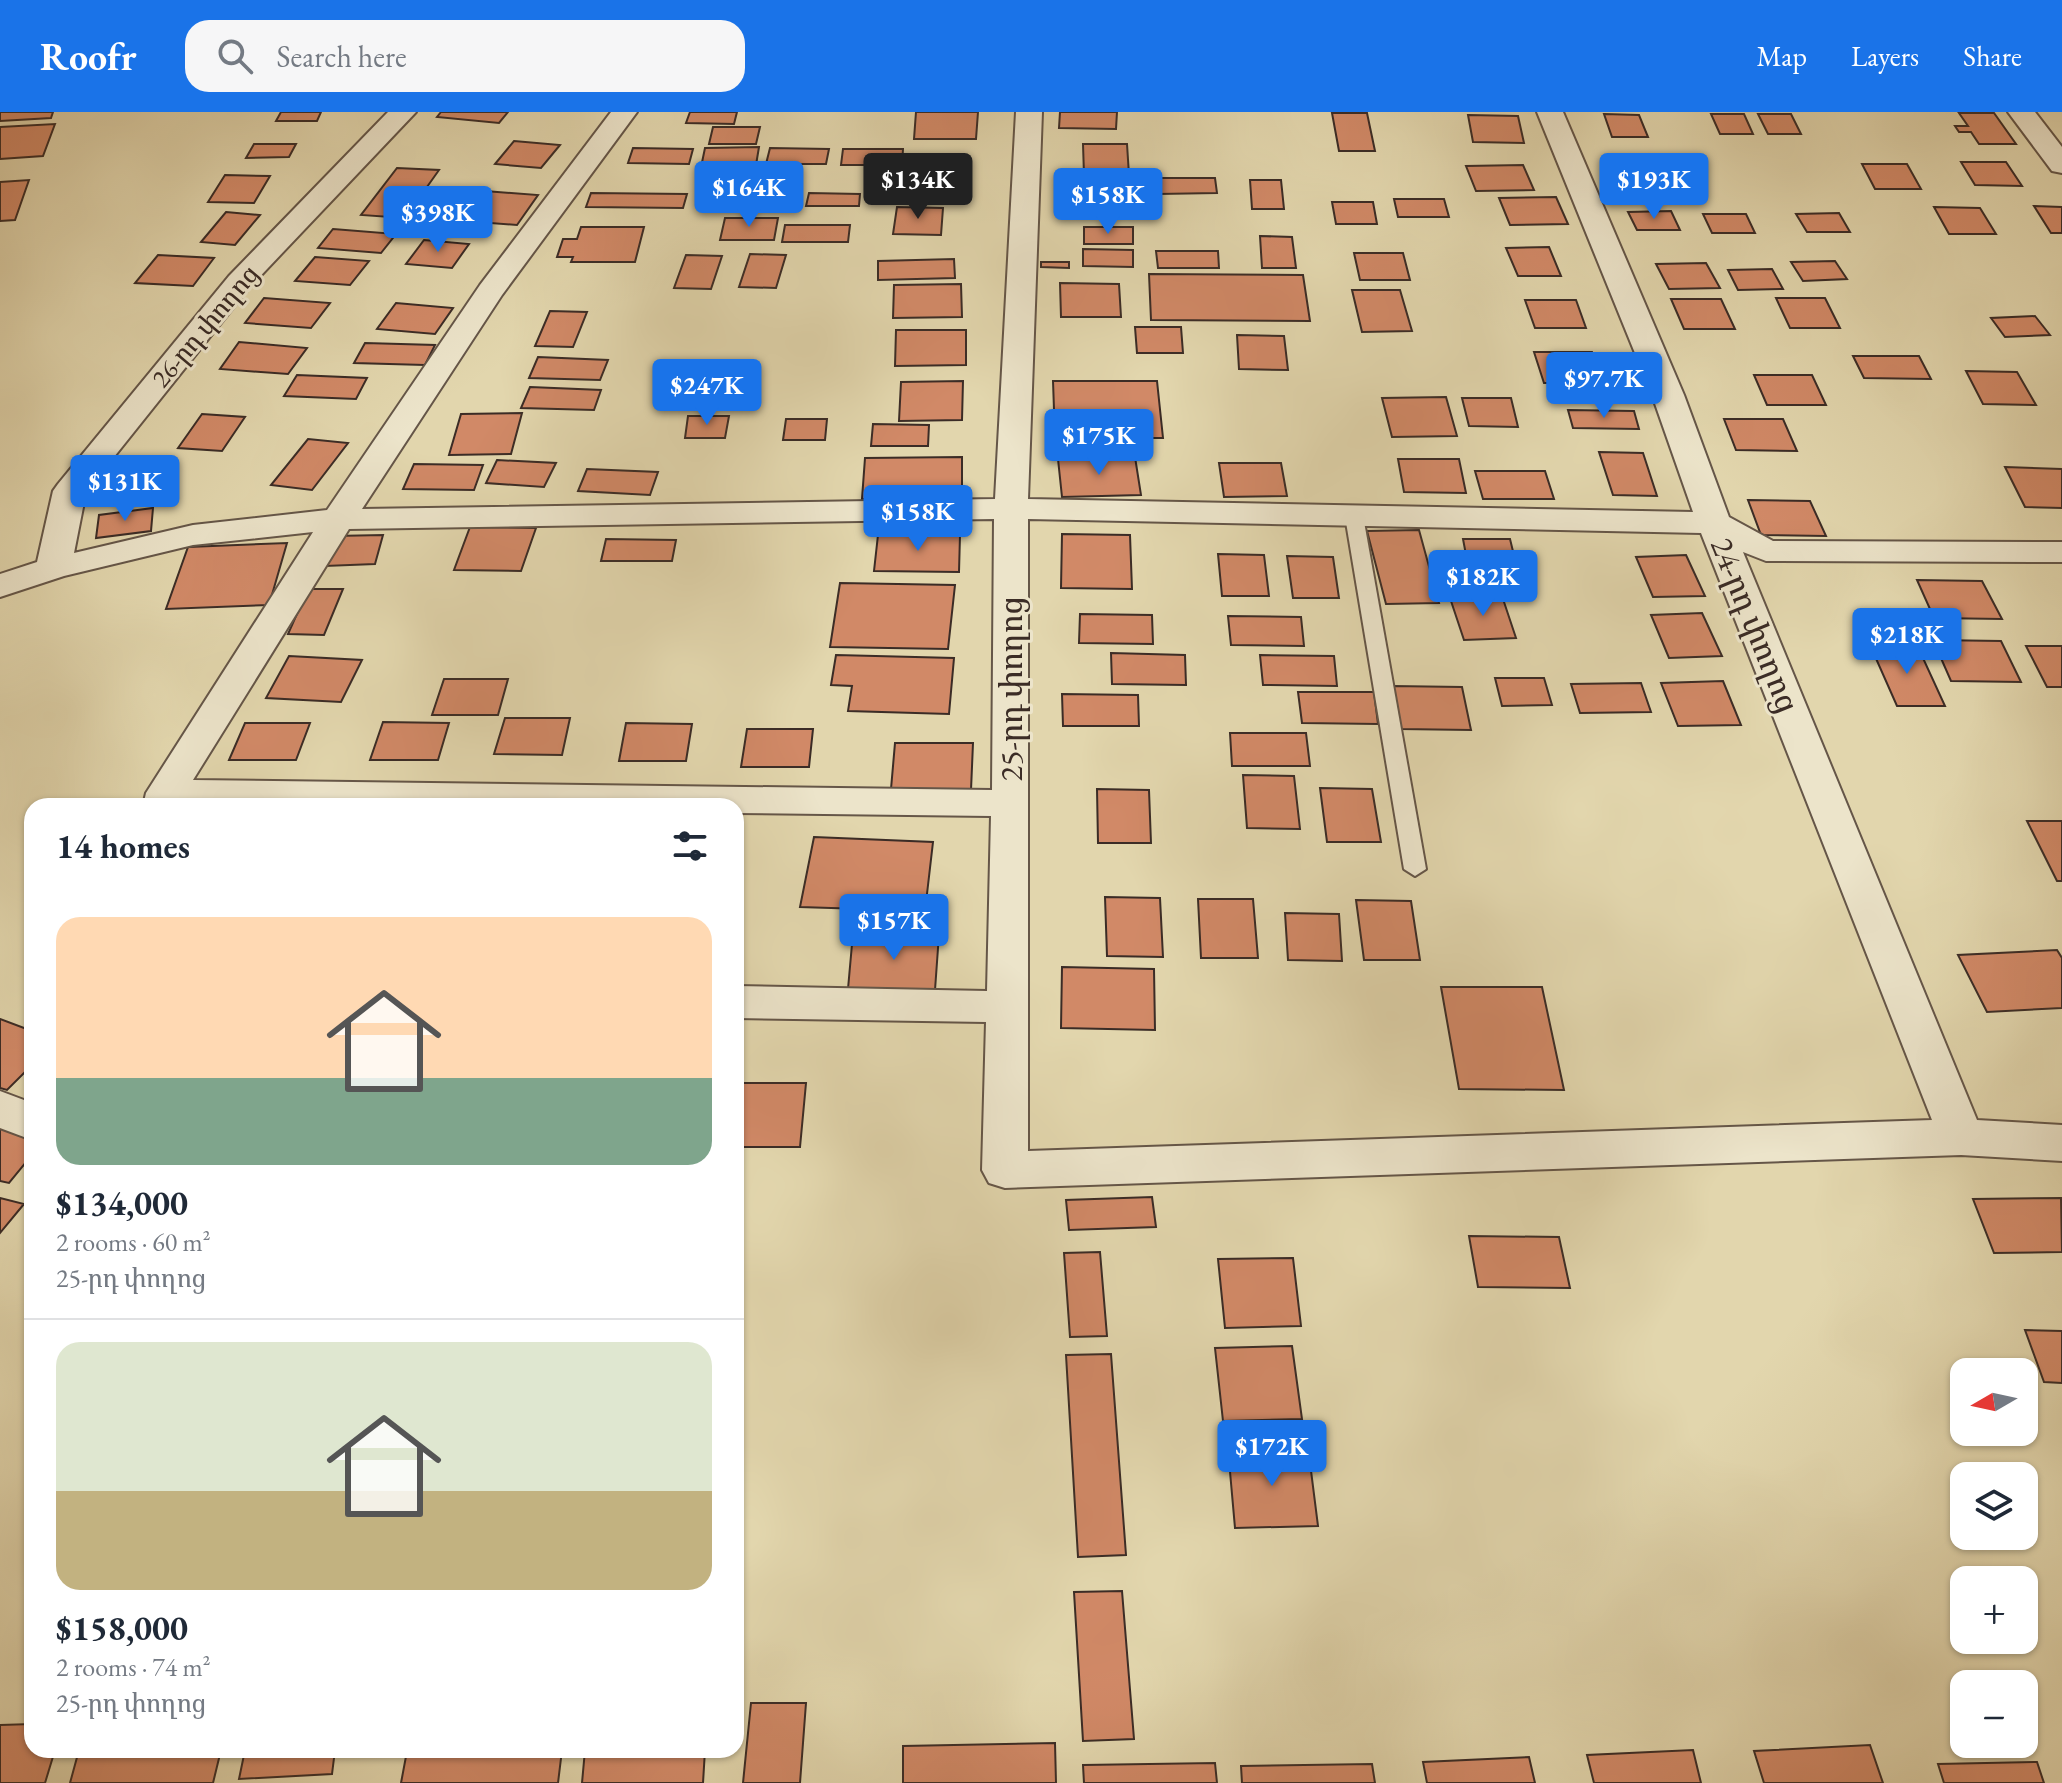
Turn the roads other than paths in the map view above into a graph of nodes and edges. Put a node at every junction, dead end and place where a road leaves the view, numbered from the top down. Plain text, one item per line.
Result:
1 (403, 112) edge
2 (624, 112) edge
3 (1029, 112) edge
4 (1550, 112) edge
5 (2021, 112) edge
6 (2062, 165) edge
7 (1011, 509) junction
8 (1354, 516) junction
9 (338, 519) junction
10 (1714, 523) junction
11 (2062, 552) edge
12 (53, 568) junction
13 (0, 586) edge
14 (166, 798) edge
15 (744, 802) edge
16 (1011, 803) junction
17 (1415, 869) dead end
18 (744, 1002) edge
19 (1007, 1007) junction
20 (0, 1108) edge
21 (24, 1119) edge
22 (1961, 1137) junction
23 (2062, 1143) edge

1 - 12 street, 26-րդ փողոց
2 - 9 street
3 - 7 street, 25-րդ փողոց
4 - 10 street, 24-րդ փողոց
5 - 6 street
7 - 8 street
7 - 9 street
7 - 16 street, 25-րդ փողոց
8 - 10 street
8 - 17 lane
9 - 12 street
9 - 14 street
10 - 11 street
10 - 22 street, 24-րդ փողոց
12 - 13 street
15 - 16 street
16 - 19 street, 25-րդ փողոց
18 - 19 street
19 - 22 street, 25-րդ փողոց
20 - 21 street
22 - 23 street

